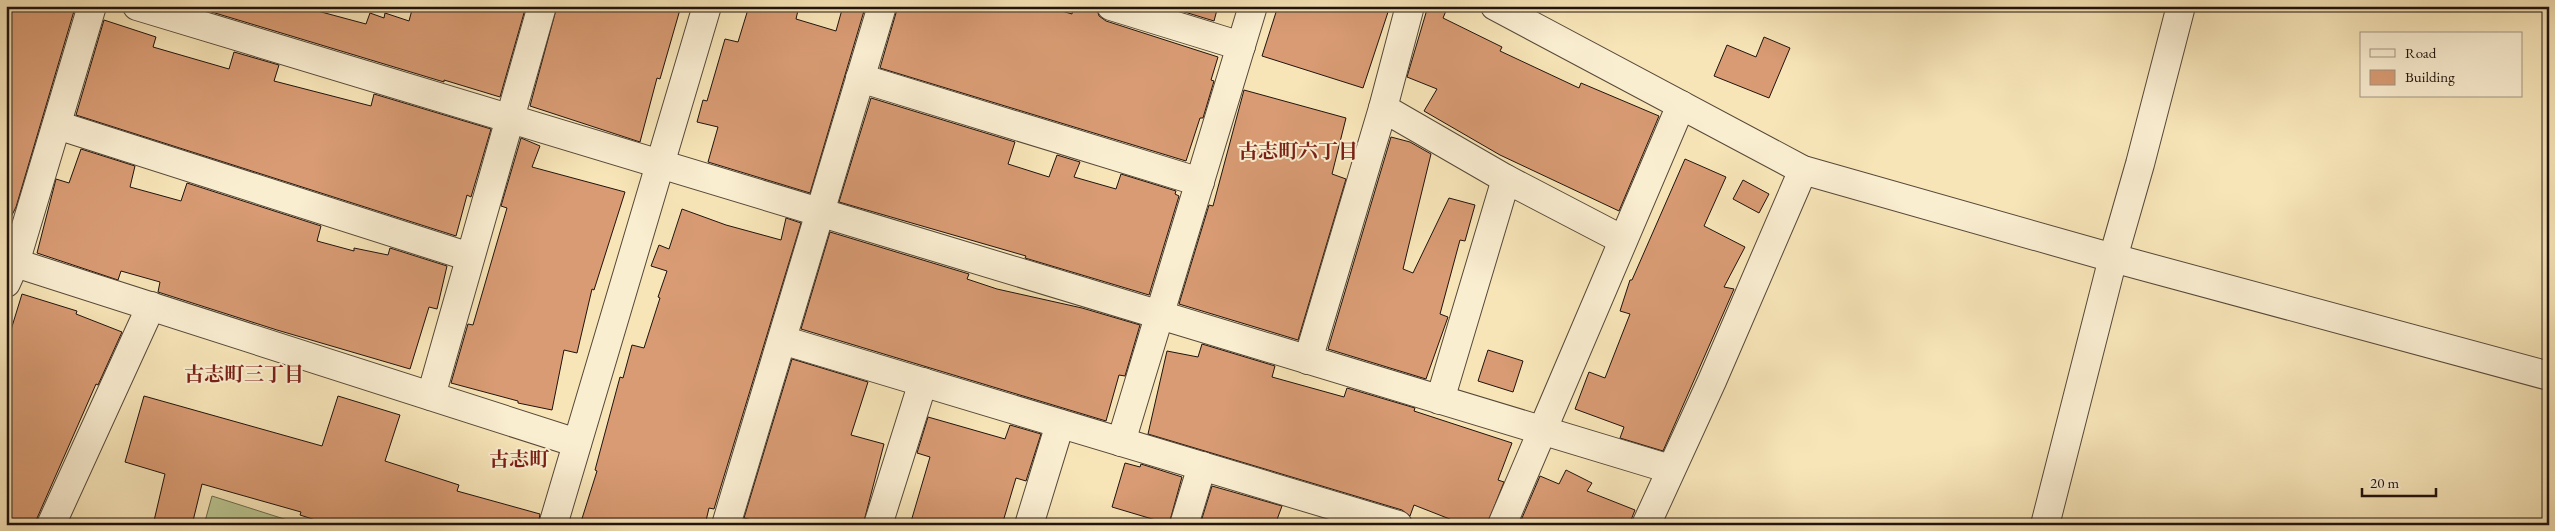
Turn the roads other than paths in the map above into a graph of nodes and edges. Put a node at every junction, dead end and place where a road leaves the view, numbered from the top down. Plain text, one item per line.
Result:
1 (92, 6) edge
2 (137, 6) edge
3 (542, 6) edge
4 (707, 6) edge
5 (882, 6) edge
6 (1111, 6) edge
7 (1253, 6) edge
8 (1410, 6) edge
9 (1495, 6) edge
10 (2181, 6) edge
11 (1241, 46) junction
12 (860, 78) junction
13 (1681, 105) junction
14 (1383, 108) junction
15 (510, 119) junction
16 (57, 125) junction
17 (660, 164) junction
18 (1803, 170) junction
19 (1506, 179) junction
20 (1200, 182) junction
21 (820, 213) junction
22 (1623, 240) junction
23 (470, 257) junction
24 (2113, 258) junction
25 (9, 268) edge
26 (151, 306) junction
27 (1160, 315) junction
28 (782, 340) junction
29 (1308, 360) junction
30 (2549, 376) edge
31 (923, 382) junction
32 (430, 396) junction
33 (1440, 400) junction
34 (1060, 424) junction
35 (1541, 430) junction
36 (1121, 442) junction
37 (577, 443) junction
38 (1202, 466) junction
39 (1670, 470) junction
40 (51, 525) edge
41 (553, 525) edge
42 (726, 525) edge
43 (878, 525) edge
44 (1029, 525) edge
45 (1184, 525) edge
46 (1398, 525) edge
47 (1502, 525) edge
48 (1646, 525) edge
49 (2045, 525) edge

1 - 16 street
2 - 15 street
3 - 15 street
4 - 17 street
5 - 12 street
6 - 11 street
7 - 11 street
8 - 14 street
9 - 13 street
10 - 24 street
11 - 20 street
12 - 20 street
12 - 21 street
13 - 18 street
13 - 22 street
14 - 19 street
14 - 29 street
15 - 17 street
15 - 23 street
16 - 23 street
16 - 25 street
17 - 21 street
17 - 37 street
18 - 24 street
18 - 39 street
19 - 22 street
19 - 33 street
20 - 27 street
21 - 27 street
21 - 28 street
22 - 35 street
23 - 32 street
24 - 30 street
24 - 49 street
25 - 26 street
26 - 32 street
26 - 40 street
27 - 29 street
27 - 36 street
28 - 31 street
28 - 42 street
29 - 33 street
31 - 34 street
31 - 43 street
32 - 37 street
33 - 35 street
34 - 36 street
34 - 44 street
35 - 39 street
35 - 47 street
36 - 38 street
37 - 41 street
38 - 45 street
38 - 46 street
39 - 48 street

